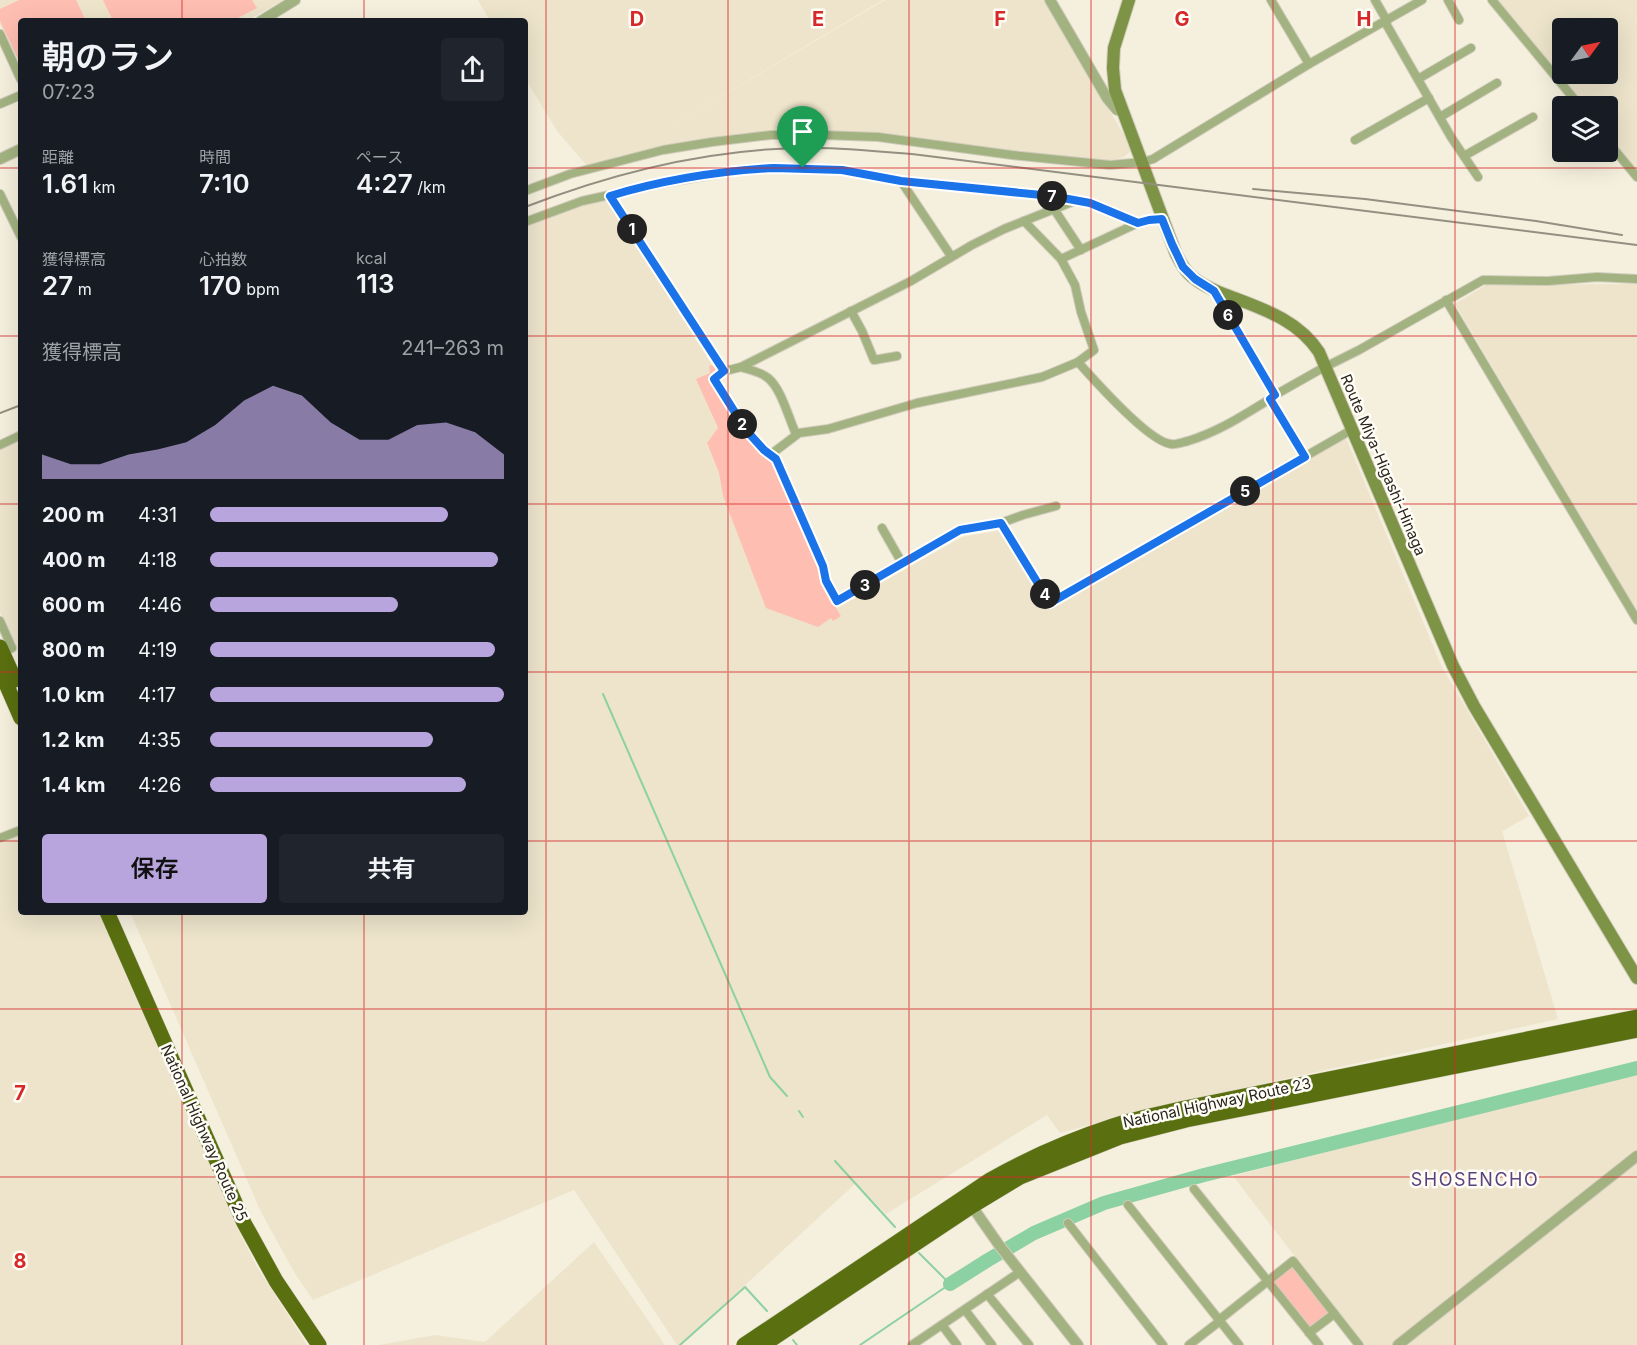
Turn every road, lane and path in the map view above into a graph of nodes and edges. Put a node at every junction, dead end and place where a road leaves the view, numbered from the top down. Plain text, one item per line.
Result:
1 (295, 0) edge
2 (1050, 0) edge
3 (1130, 0) edge
4 (1271, 0) edge
5 (1375, 0) edge
6 (1422, 0) edge
7 (1448, 0) edge
8 (1492, 0) edge
9 (266, 18) edge
10 (1459, 20) dead end
11 (1386, 21) junction
12 (0, 34) edge
13 (1471, 48) dead end
14 (4, 54) edge
15 (1309, 64) junction
16 (18, 75) edge
17 (1418, 79) junction
18 (1497, 83) dead end
19 (18, 96) edge
20 (1572, 96) edge
21 (1429, 98) junction
22 (0, 105) edge
23 (1122, 110) junction
24 (1440, 117) junction
25 (1533, 117) dead end
26 (1355, 140) dead end
27 (18, 150) edge
28 (1618, 154) edge
29 (1464, 156) junction
30 (0, 159) edge
31 (1143, 162) junction
32 (1478, 177) dead end
33 (1637, 177) edge
34 (901, 181) junction
35 (528, 190) edge
36 (0, 194) edge
37 (610, 196) junction
38 (1077, 200) junction
39 (1054, 209) junction
40 (1162, 219) junction
41 (528, 221) edge
42 (1024, 221) junction
43 (1138, 223) junction
44 (18, 231) edge
45 (1081, 250) junction
46 (951, 256) junction
47 (1061, 259) junction
48 (1637, 279) edge
49 (1214, 291) junction
50 (1446, 300) junction
51 (851, 311) junction
52 (897, 356) dead end
53 (1078, 362) junction
54 (741, 367) junction
55 (1326, 367) junction
56 (724, 371) junction
57 (1273, 397) junction
58 (1353, 429) junction
59 (796, 434) junction
60 (18, 436) edge
61 (0, 445) edge
62 (770, 454) junction
63 (1305, 457) junction
64 (1056, 506) dead end
65 (1001, 523) junction
66 (882, 528) dead end
67 (902, 563) junction
68 (1637, 620) edge
69 (0, 621) edge
70 (1, 650) edge
71 (0, 670) edge
72 (3, 687) edge
73 (18, 687) edge
74 (18, 713) edge
75 (18, 831) edge
76 (0, 838) edge
77 (108, 915) edge
78 (119, 915) edge
79 (1637, 978) edge
80 (1637, 1017) edge
81 (1637, 1030) edge
82 (1637, 1156) edge
83 (1194, 1189) dead end
84 (969, 1201) junction
85 (1128, 1205) dead end
86 (1068, 1223) dead end
87 (1020, 1272) junction
88 (1268, 1281) junction
89 (987, 1294) junction
90 (964, 1310) junction
91 (1334, 1314) junction
92 (1219, 1321) junction
93 (786, 1323) junction
94 (942, 1325) junction
95 (1309, 1333) junction
96 (916, 1344) edge
97 (319, 1345) edge
98 (329, 1345) edge
99 (737, 1345) edge
100 (744, 1345) edge
101 (763, 1345) edge
102 (771, 1345) edge
103 (957, 1345) edge
104 (992, 1345) edge
105 (1029, 1345) edge
106 (1078, 1345) edge
107 (1163, 1345) edge
108 (1189, 1345) edge
109 (1239, 1345) edge
110 (1319, 1345) edge
111 (1359, 1345) edge
112 (1398, 1345) edge

1 - 9 street
2 - 23 street
3 - 23 main road, Route Miya-Higashi-Hinaga
4 - 15 street
5 - 11 street
6 - 11 street
7 - 10 street
8 - 20 street
11 - 15 street
11 - 17 street
12 - 14 street
13 - 17 street
14 - 16 street
15 - 31 street
17 - 21 street
18 - 24 street
19 - 22 street
21 - 24 street
21 - 26 street
23 - 31 main road, Route Miya-Higashi-Hinaga
24 - 29 street
25 - 29 street
27 - 30 street
28 - 33 street
29 - 32 street
31 - 35 street
31 - 40 main road, Route Miya-Higashi-Hinaga
34 - 37 street
34 - 38 street
34 - 46 street
36 - 44 street
37 - 41 street
37 - 56 street
38 - 39 street
38 - 43 street
39 - 42 street
39 - 45 street
40 - 43 street
40 - 49 main road, Route Miya-Higashi-Hinaga
42 - 46 street
42 - 47 street
43 - 45 street
45 - 47 street
46 - 51 street
47 - 53 street
48 - 50 street
49 - 55 main road, Route Miya-Higashi-Hinaga
49 - 57 street
50 - 55 street
50 - 68 street
51 - 52 street
51 - 54 street
53 - 57 street
53 - 59 street
54 - 56 street
54 - 59 street
55 - 57 street
55 - 58 main road, Route Miya-Higashi-Hinaga
56 - 62 street
57 - 63 street
58 - 63 street
58 - 79 main road, Route Miya-Higashi-Hinaga
59 - 62 street
60 - 61 street
62 - 67 street
63 - 65 street
64 - 65 street
65 - 67 street
66 - 67 street
69 - 70 street
70 - 73 highway
71 - 72 highway
72 - 74 highway
75 - 76 street
77 - 97 highway, National Highway Route 25
78 - 98 highway, National Highway Route 25
80 - 84 highway, National Highway Route 23
81 - 84 highway, National Highway Route 23
82 - 112 street
83 - 88 street
84 - 87 street
84 - 93 highway, National Highway Route 23
85 - 92 street
86 - 107 street
87 - 89 street
87 - 106 street
88 - 91 street
88 - 92 street
88 - 95 street
89 - 90 street
89 - 105 street
90 - 94 street
90 - 104 street
91 - 95 street
91 - 111 street
92 - 108 street
92 - 109 street
93 - 99 highway
93 - 100 highway, National Highway Route 23
93 - 101 highway, National Highway Route 23
93 - 102 highway
94 - 96 street
94 - 103 street
95 - 110 street

